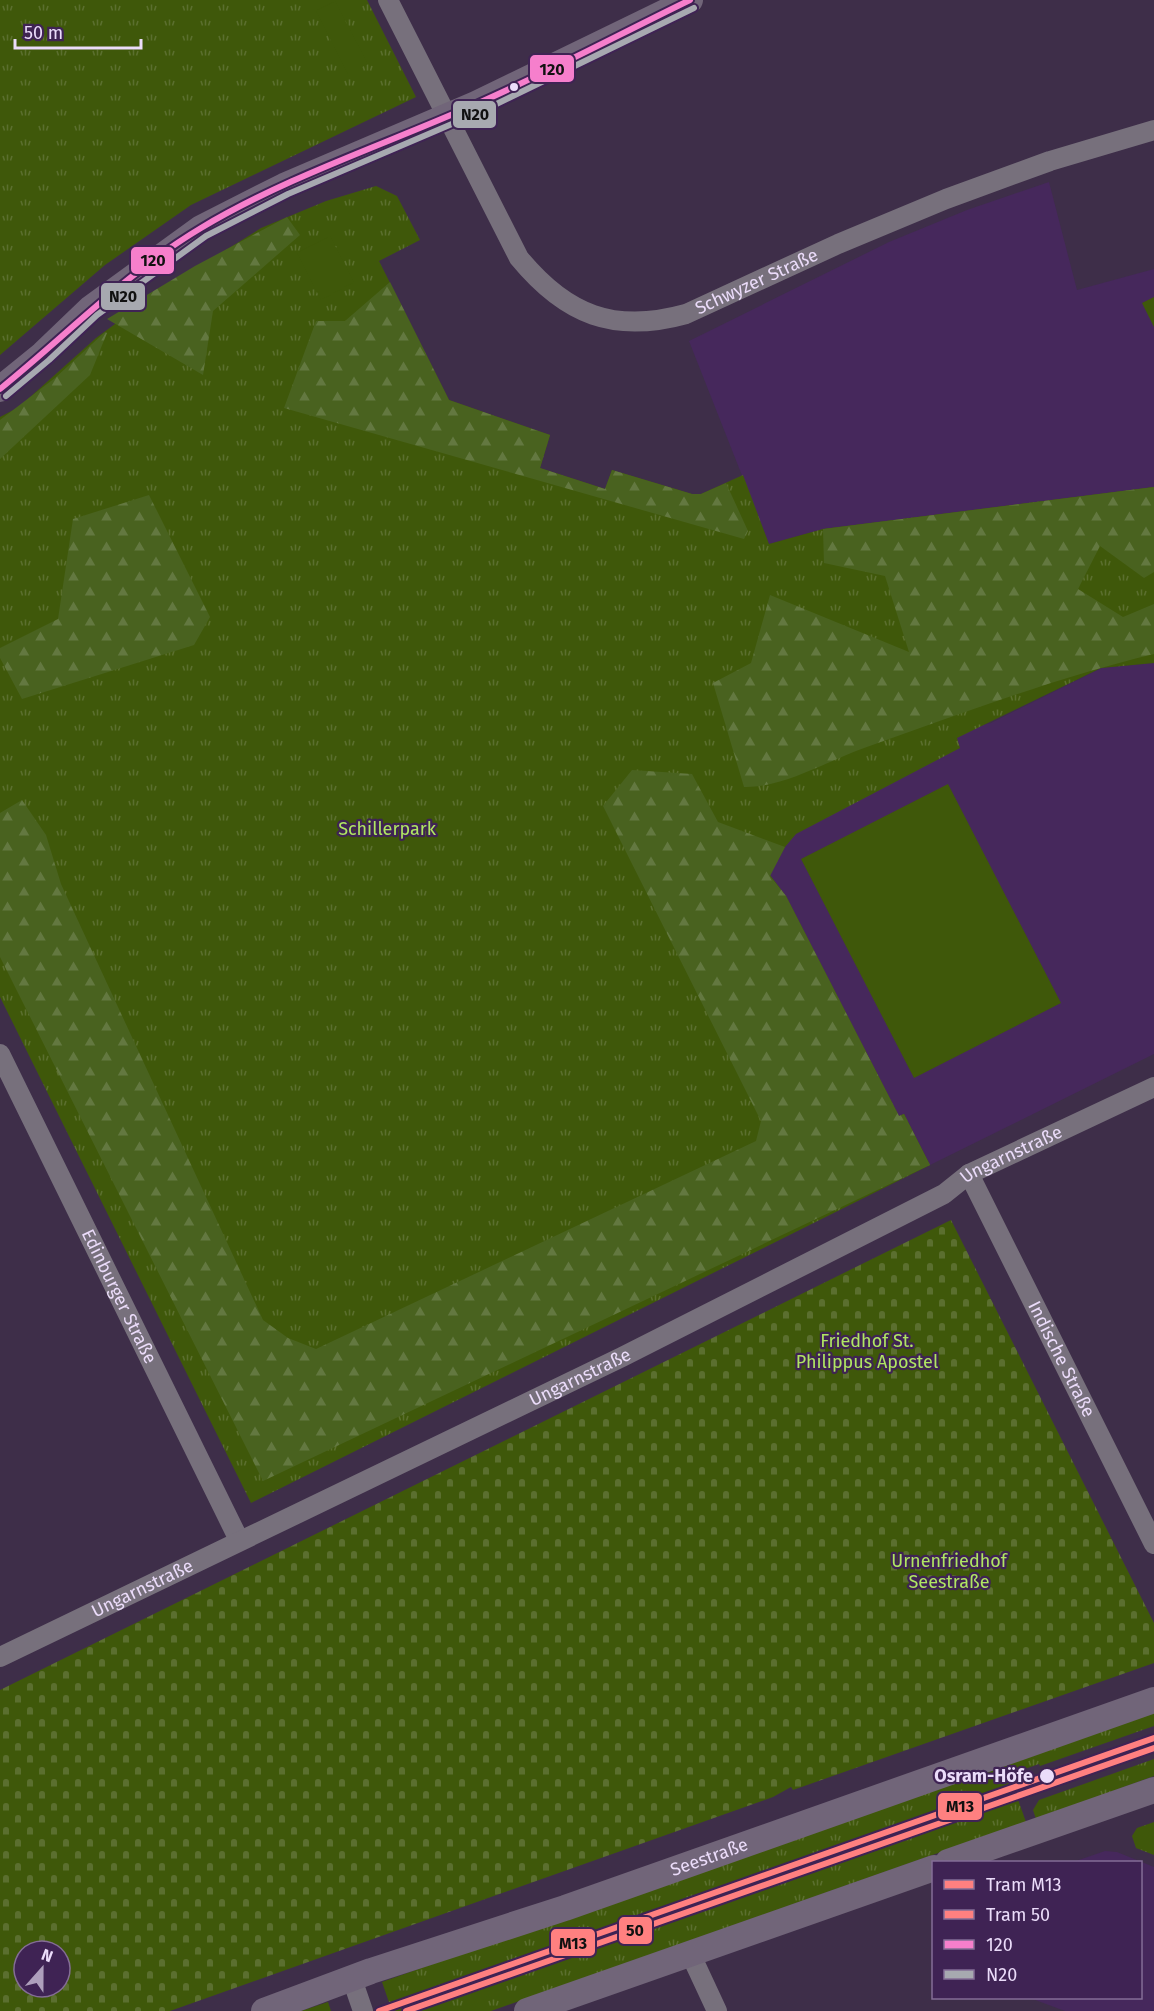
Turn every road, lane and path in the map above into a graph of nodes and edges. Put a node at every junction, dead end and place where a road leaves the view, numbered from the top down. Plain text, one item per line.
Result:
1 (388, 0) edge
2 (690, 0) edge
3 (446, 118) junction
4 (1154, 130) edge
5 (0, 389) edge
6 (0, 1054) edge
7 (1153, 1091) edge
8 (969, 1174) junction
9 (239, 1540) junction
10 (1154, 1544) edge
11 (0, 1657) edge
12 (1154, 1700) edge
13 (1154, 1790) edge
14 (954, 1861) edge
15 (932, 1868) edge
16 (690, 1953) junction
17 (352, 1979) junction
18 (264, 2011) edge
19 (363, 2011) edge
20 (527, 2011) edge
21 (717, 2011) edge

1 - 3 street, Schwyzer Straße
2 - 3 main road
3 - 4 street, Schwyzer Straße
3 - 5 main road
6 - 9 street, Edinburger Straße
7 - 8 street, Ungarnstraße
8 - 9 street, Ungarnstraße
8 - 10 street, Indische Straße
9 - 11 street, Ungarnstraße
12 - 17 main road, Seestraße
13 - 14 main road
15 - 16 main road
16 - 20 main road
16 - 21 street
17 - 18 main road, Seestraße
17 - 19 street

